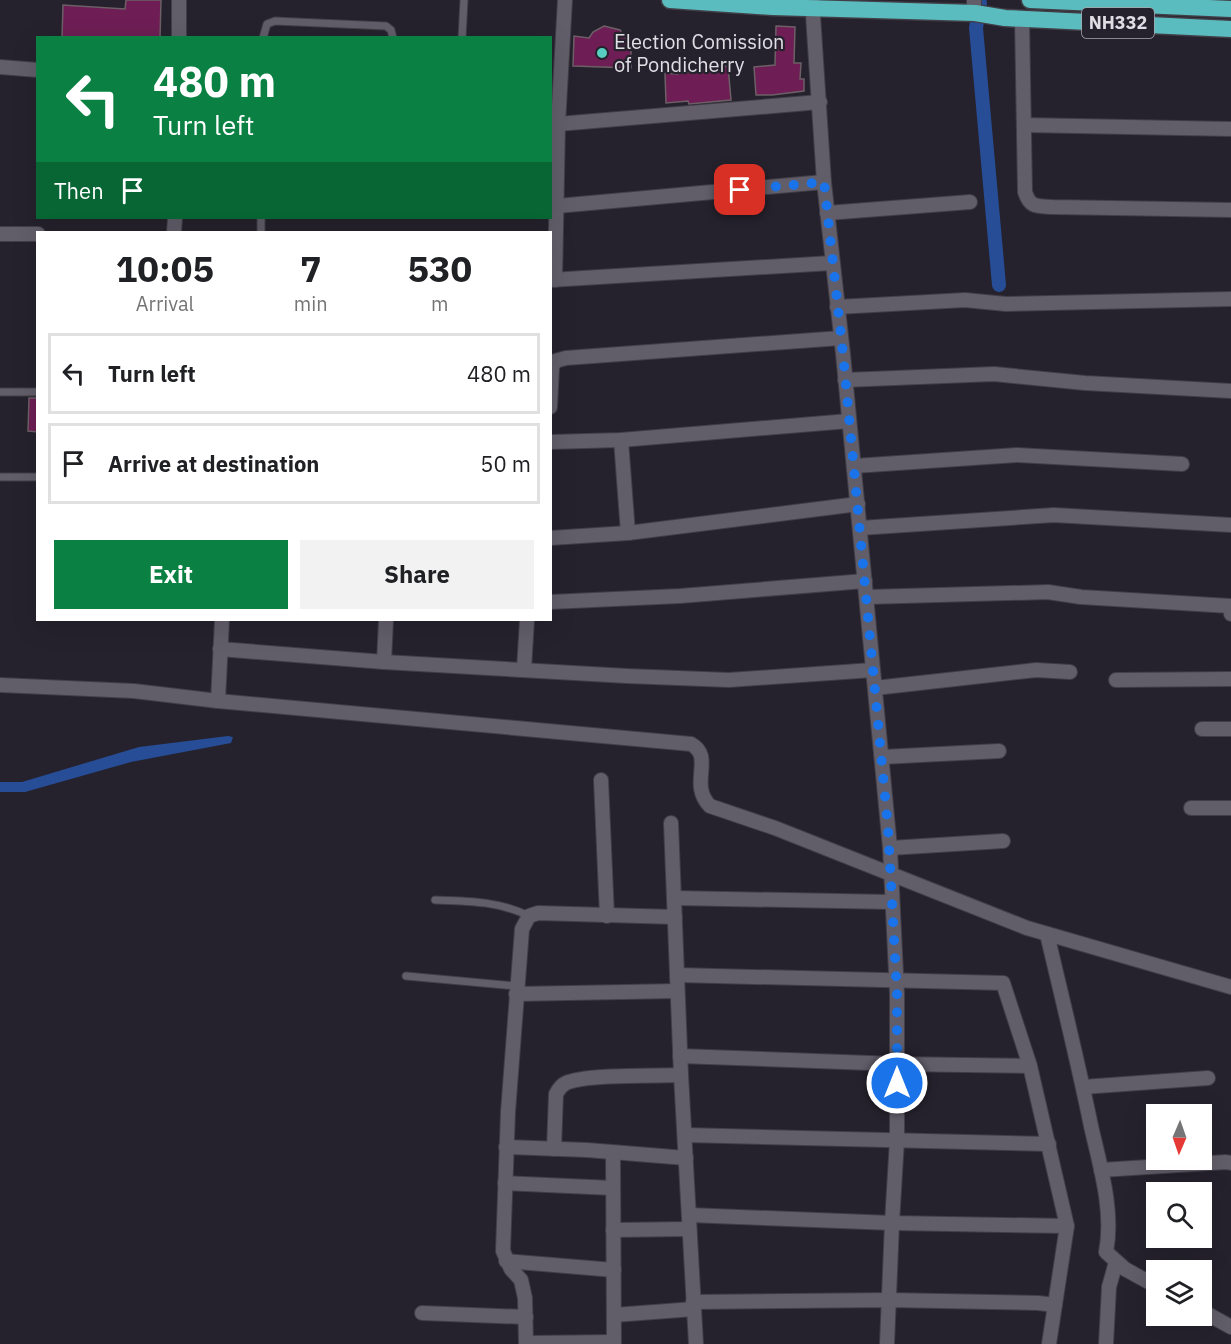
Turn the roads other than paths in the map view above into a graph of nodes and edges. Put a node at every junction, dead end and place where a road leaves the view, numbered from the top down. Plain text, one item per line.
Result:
1 (179, 0) edge
2 (464, 0) edge
3 (566, 0) edge
4 (670, 0) edge
5 (1030, 0) edge
6 (1097, 2) edge
7 (773, 4) edge
8 (812, 4) edge
9 (1210, 4) edge
10 (974, 9) edge
11 (1231, 9) edge
12 (1022, 18) junction
13 (1097, 22) junction
14 (1231, 29) edge
15 (179, 36) edge
16 (264, 36) edge
17 (392, 36) edge
18 (462, 36) edge
19 (0, 67) edge
20 (36, 70) edge
21 (820, 102) junction
22 (558, 124) junction
23 (1024, 125) junction
24 (1231, 129) edge
25 (824, 182) junction
26 (970, 202) dead end
27 (557, 206) junction
28 (1231, 210) edge
29 (827, 213) junction
30 (0, 234) edge
31 (36, 234) edge
32 (832, 263) junction
33 (553, 280) edge
34 (1231, 299) edge
35 (837, 307) junction
36 (841, 338) junction
37 (552, 367) edge
38 (845, 380) junction
39 (1231, 391) edge
40 (0, 392) edge
41 (36, 392) edge
42 (849, 421) junction
43 (621, 440) junction
44 (552, 442) edge
45 (1182, 464) dead end
46 (854, 466) junction
47 (0, 477) edge
48 (36, 477) edge
49 (858, 504) junction
50 (1231, 525) edge
51 (860, 528) junction
52 (628, 533) junction
53 (552, 538) edge
54 (865, 581) junction
55 (867, 597) junction
56 (552, 602) edge
57 (1231, 614) edge
58 (222, 621) edge
59 (386, 621) edge
60 (527, 621) edge
61 (220, 649) junction
62 (384, 662) junction
63 (524, 669) junction
64 (873, 670) junction
65 (1070, 672) dead end
66 (1231, 679) edge
67 (1116, 680) dead end
68 (0, 685) edge
69 (875, 688) junction
70 (218, 701) junction
71 (1202, 729) dead end
72 (1231, 729) edge
73 (999, 751) dead end
74 (882, 757) junction
75 (601, 780) dead end
76 (1191, 808) dead end
77 (1231, 808) edge
78 (671, 823) dead end
79 (1003, 841) dead end
80 (890, 848) junction
81 (891, 874) junction
82 (675, 898) junction
83 (435, 900) dead end
84 (891, 902) junction
85 (529, 916) junction
86 (607, 916) junction
87 (675, 917) junction
88 (1047, 934) junction
89 (677, 975) junction
90 (406, 976) dead end
91 (896, 980) junction
92 (1231, 987) edge
93 (516, 990) junction
94 (677, 991) junction
95 (680, 1056) junction
96 (897, 1064) junction
97 (1030, 1066) junction
98 (681, 1075) junction
99 (1208, 1078) dead end
100 (1083, 1087) junction
101 (685, 1135) junction
102 (897, 1140) junction
103 (1049, 1144) junction
104 (506, 1147) junction
105 (554, 1149) junction
106 (613, 1153) junction
107 (686, 1158) junction
108 (1231, 1163) edge
109 (1101, 1170) junction
110 (505, 1184) junction
111 (613, 1188) junction
112 (689, 1222) junction
113 (892, 1223) junction
114 (1067, 1226) junction
115 (613, 1230) junction
116 (507, 1261) junction
117 (1116, 1262) junction
118 (614, 1270) junction
119 (1146, 1280) edge
120 (889, 1300) junction
121 (1055, 1305) junction
122 (694, 1306) junction
123 (422, 1313) dead end
124 (614, 1315) junction
125 (525, 1317) junction
126 (1212, 1317) edge
127 (1231, 1327) edge
128 (614, 1343) edge
129 (526, 1344) edge
130 (696, 1344) edge
131 (887, 1344) edge
132 (1049, 1344) edge
133 (1106, 1344) edge

1 - 15 street
2 - 18 lane
3 - 22 street
4 - 7 highway, NH332
5 - 6 highway, NH332
6 - 9 highway, NH332
6 - 13 street
7 - 8 highway, NH332
8 - 10 highway, NH332
8 - 21 street
9 - 11 highway, NH332
10 - 12 highway, NH332
12 - 13 highway, NH332
12 - 23 street
13 - 14 highway, NH332
16 - 17 lane
19 - 20 street
21 - 22 street
21 - 25 street
22 - 27 street
23 - 24 street
23 - 28 street
25 - 27 street
25 - 29 street
26 - 29 street
27 - 33 street
29 - 32 street
30 - 31 street
32 - 33 street
32 - 35 street
34 - 35 street
35 - 36 street
36 - 37 street
36 - 38 street
38 - 39 street
38 - 42 street
40 - 41 lane
42 - 43 street
42 - 46 street
43 - 44 street
43 - 52 street
45 - 46 street
46 - 49 street
47 - 48 lane
49 - 51 street
49 - 52 street
50 - 51 street
51 - 54 street
52 - 53 street
54 - 55 street
54 - 56 street
55 - 57 street
55 - 64 street
58 - 61 street
59 - 62 street
60 - 63 street
61 - 62 street
61 - 70 street
62 - 63 street
63 - 64 street
64 - 69 street
65 - 69 street
66 - 67 street
68 - 70 street
69 - 74 street
70 - 81 street
71 - 72 street
73 - 74 street
74 - 80 street
75 - 86 street
76 - 77 street
78 - 82 street
79 - 80 street
80 - 81 street
81 - 84 street
81 - 88 street
82 - 84 street
82 - 87 street
83 - 85 lane
84 - 91 street
85 - 86 street
85 - 93 street
86 - 87 street
87 - 89 street
88 - 92 street
88 - 100 street
89 - 91 street
89 - 94 street
90 - 93 lane
91 - 96 street
91 - 97 street
93 - 94 street
93 - 104 street
94 - 95 street
95 - 96 street
95 - 98 street
96 - 97 street
96 - 102 street
97 - 103 street
98 - 101 street
98 - 105 street
99 - 100 street
100 - 109 street
101 - 102 street
101 - 107 street
102 - 103 street
102 - 113 street
103 - 114 street
104 - 105 street
104 - 110 street
105 - 106 street
106 - 107 street
106 - 111 street
107 - 112 street
108 - 109 street
109 - 117 street
110 - 111 street
110 - 116 street
111 - 115 street
112 - 113 street
112 - 115 street
112 - 122 street
113 - 114 street
113 - 120 street
114 - 121 street
115 - 118 street
116 - 118 street
116 - 125 street
117 - 119 street
117 - 133 street
118 - 124 street
120 - 121 street
120 - 122 street
120 - 131 street
121 - 132 street
122 - 124 street
122 - 130 street
123 - 125 street
124 - 128 street
125 - 129 street
126 - 127 street
128 - 129 street

